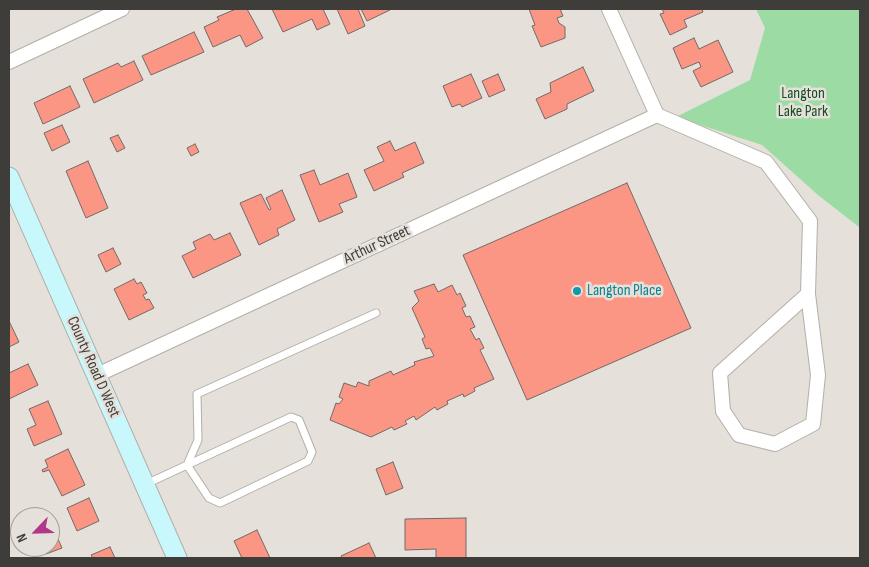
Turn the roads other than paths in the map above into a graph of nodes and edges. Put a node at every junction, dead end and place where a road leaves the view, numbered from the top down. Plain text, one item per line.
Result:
1 (122, 9) edge
2 (609, 9) edge
3 (9, 62) edge
4 (657, 115) junction
5 (9, 176) edge
6 (808, 294) junction
7 (376, 313) dead end
8 (97, 375) junction
9 (187, 465) junction
10 (144, 484) junction
11 (177, 558) edge

1 - 3 street
2 - 4 street
4 - 6 street
4 - 8 street, Arthur Street
5 - 8 street, County Road D West
6 - 6 street
7 - 9 lane
8 - 10 street, County Road D West
9 - 9 lane
9 - 10 lane
10 - 11 street, County Road D West

